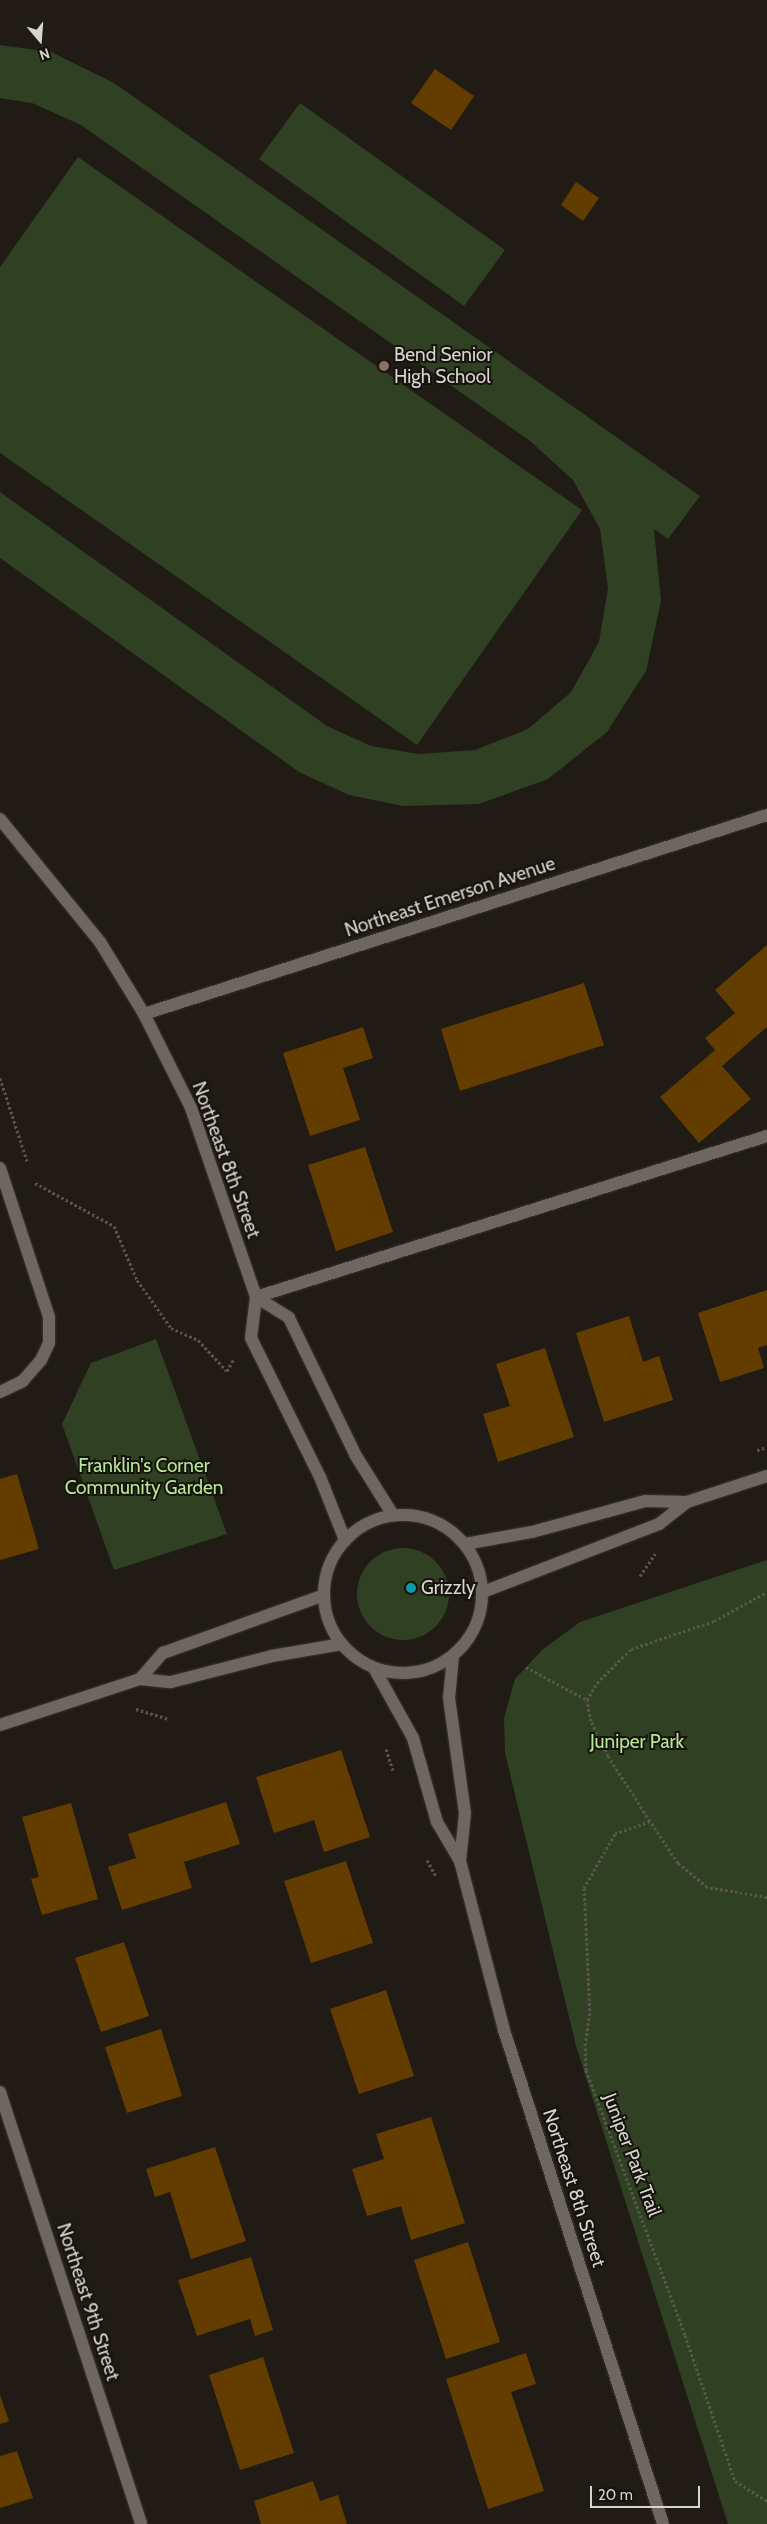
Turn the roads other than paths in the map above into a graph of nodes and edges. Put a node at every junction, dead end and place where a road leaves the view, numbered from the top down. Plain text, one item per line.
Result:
1 (767, 815) edge
2 (0, 819) edge
3 (144, 1014) junction
4 (767, 1136) edge
5 (0, 1168) edge
6 (256, 1297) junction
7 (0, 1392) edge
8 (767, 1476) edge
9 (687, 1502) junction
10 (393, 1515) junction
11 (345, 1540) junction
12 (465, 1544) junction
13 (483, 1592) junction
14 (324, 1595) junction
15 (342, 1644) junction
16 (454, 1656) junction
17 (374, 1668) junction
18 (140, 1679) junction
19 (0, 1726) edge
20 (460, 1861) junction
21 (0, 2092) edge
22 (141, 2524) edge
23 (663, 2524) edge

1 - 3 street, Northeast Emerson Avenue
2 - 3 street, Northeast 8th Street
3 - 6 street, Northeast 8th Street
4 - 6 street
5 - 7 street
6 - 10 street
6 - 11 street, Northeast 8th Street
8 - 9 street
9 - 12 street
9 - 13 street
10 - 11 street
10 - 12 street
11 - 14 street
12 - 13 street
13 - 16 street
14 - 15 street
14 - 18 street
15 - 17 street
15 - 18 street
16 - 17 street
16 - 20 street, Northeast 8th Street
17 - 20 street, Northeast 8th Street
18 - 19 street
20 - 23 street, Northeast 8th Street
21 - 22 street, Northeast 9th Street

